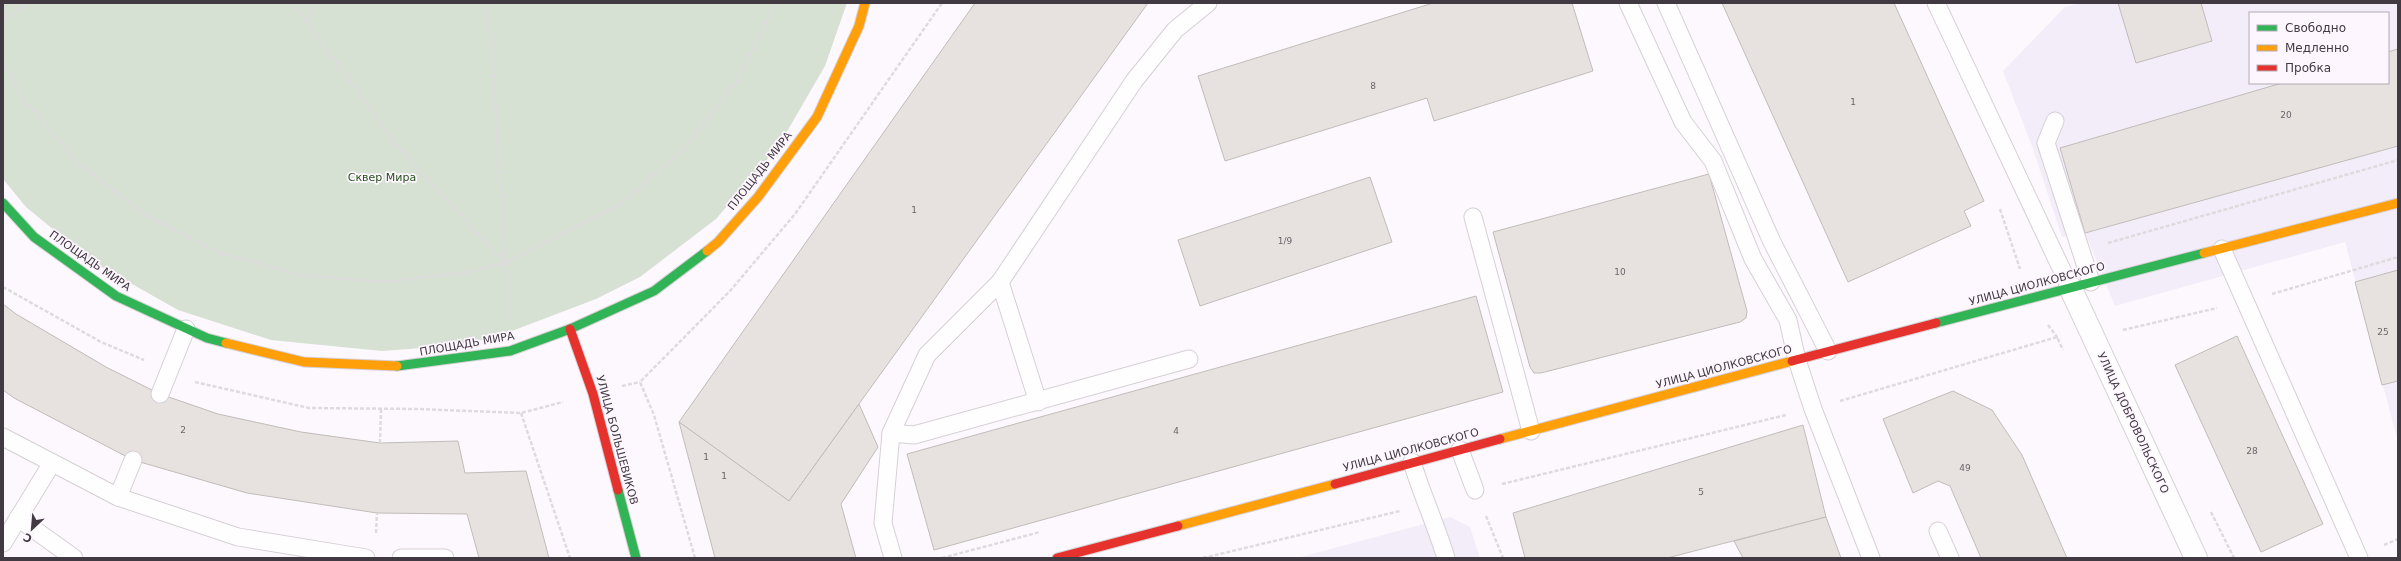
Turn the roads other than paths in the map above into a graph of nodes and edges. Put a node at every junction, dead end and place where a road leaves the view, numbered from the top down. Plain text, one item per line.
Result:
1 (865, 3) edge
2 (872, 3) edge
3 (1208, 3) edge
4 (1628, 3) edge
5 (1666, 3) edge
6 (1936, 3) edge
7 (859, 26) junction
8 (2055, 120) dead end
9 (3, 203) edge
10 (2398, 203) edge
11 (1473, 217) dead end
12 (2222, 249) junction
13 (1000, 282) junction
14 (2091, 282) junction
15 (2070, 287) junction
16 (186, 329) junction
17 (570, 329) junction
18 (1828, 352) junction
19 (1189, 359) dead end
20 (1797, 360) junction
21 (160, 394) dead end
22 (1038, 402) junction
23 (1531, 431) junction
24 (891, 433) junction
25 (3, 437) edge
26 (1460, 450) junction
27 (133, 460) dead end
28 (1412, 462) junction
29 (52, 463) junction
30 (1475, 490) road end
31 (118, 497) junction
32 (18, 518) junction
33 (1938, 531) dead end
34 (3, 543) edge
35 (74, 558) edge
36 (366, 558) edge
37 (401, 558) edge
38 (445, 558) edge
39 (636, 558) edge
40 (893, 558) edge
41 (1057, 558) edge
42 (1446, 558) edge
43 (1871, 558) edge
44 (1950, 558) edge
45 (2196, 558) edge
46 (2359, 558) edge

1 - 7 street, ПЛОЩАДЬ МИРА
2 - 7 street
3 - 13 lane
4 - 20 lane
5 - 18 lane
6 - 15 lane
7 - 17 street, ПЛОЩАДЬ МИРА
8 - 14 lane
9 - 16 street, ПЛОЩАДЬ МИРА
10 - 12 street, УЛИЦА ЦИОЛКОВСКОГО
11 - 23 lane
12 - 14 street, УЛИЦА ЦИОЛКОВСКОГО
12 - 46 lane
13 - 22 lane
13 - 24 lane
14 - 15 street, УЛИЦА ЦИОЛКОВСКОГО
15 - 18 street, УЛИЦА ЦИОЛКОВСКОГО
15 - 45 street, УЛИЦА ДОБРОВОЛЬСКОГО
16 - 17 street, ПЛОЩАДЬ МИРА
16 - 21 lane
17 - 39 street, УЛИЦА БОЛЬШЕВИКОВ
18 - 20 street, УЛИЦА ЦИОЛКОВСКОГО
19 - 22 lane
20 - 23 street, УЛИЦА ЦИОЛКОВСКОГО
20 - 43 lane
22 - 24 lane
23 - 26 street, УЛИЦА ЦИОЛКОВСКОГО
24 - 40 lane
25 - 29 lane
26 - 28 street, УЛИЦА ЦИОЛКОВСКОГО
26 - 30 lane
27 - 31 lane
28 - 41 street, УЛИЦА ЦИОЛКОВСКОГО
28 - 42 lane
29 - 31 lane
29 - 32 lane
31 - 36 lane
32 - 34 lane
32 - 35 lane
33 - 44 lane
37 - 38 lane

